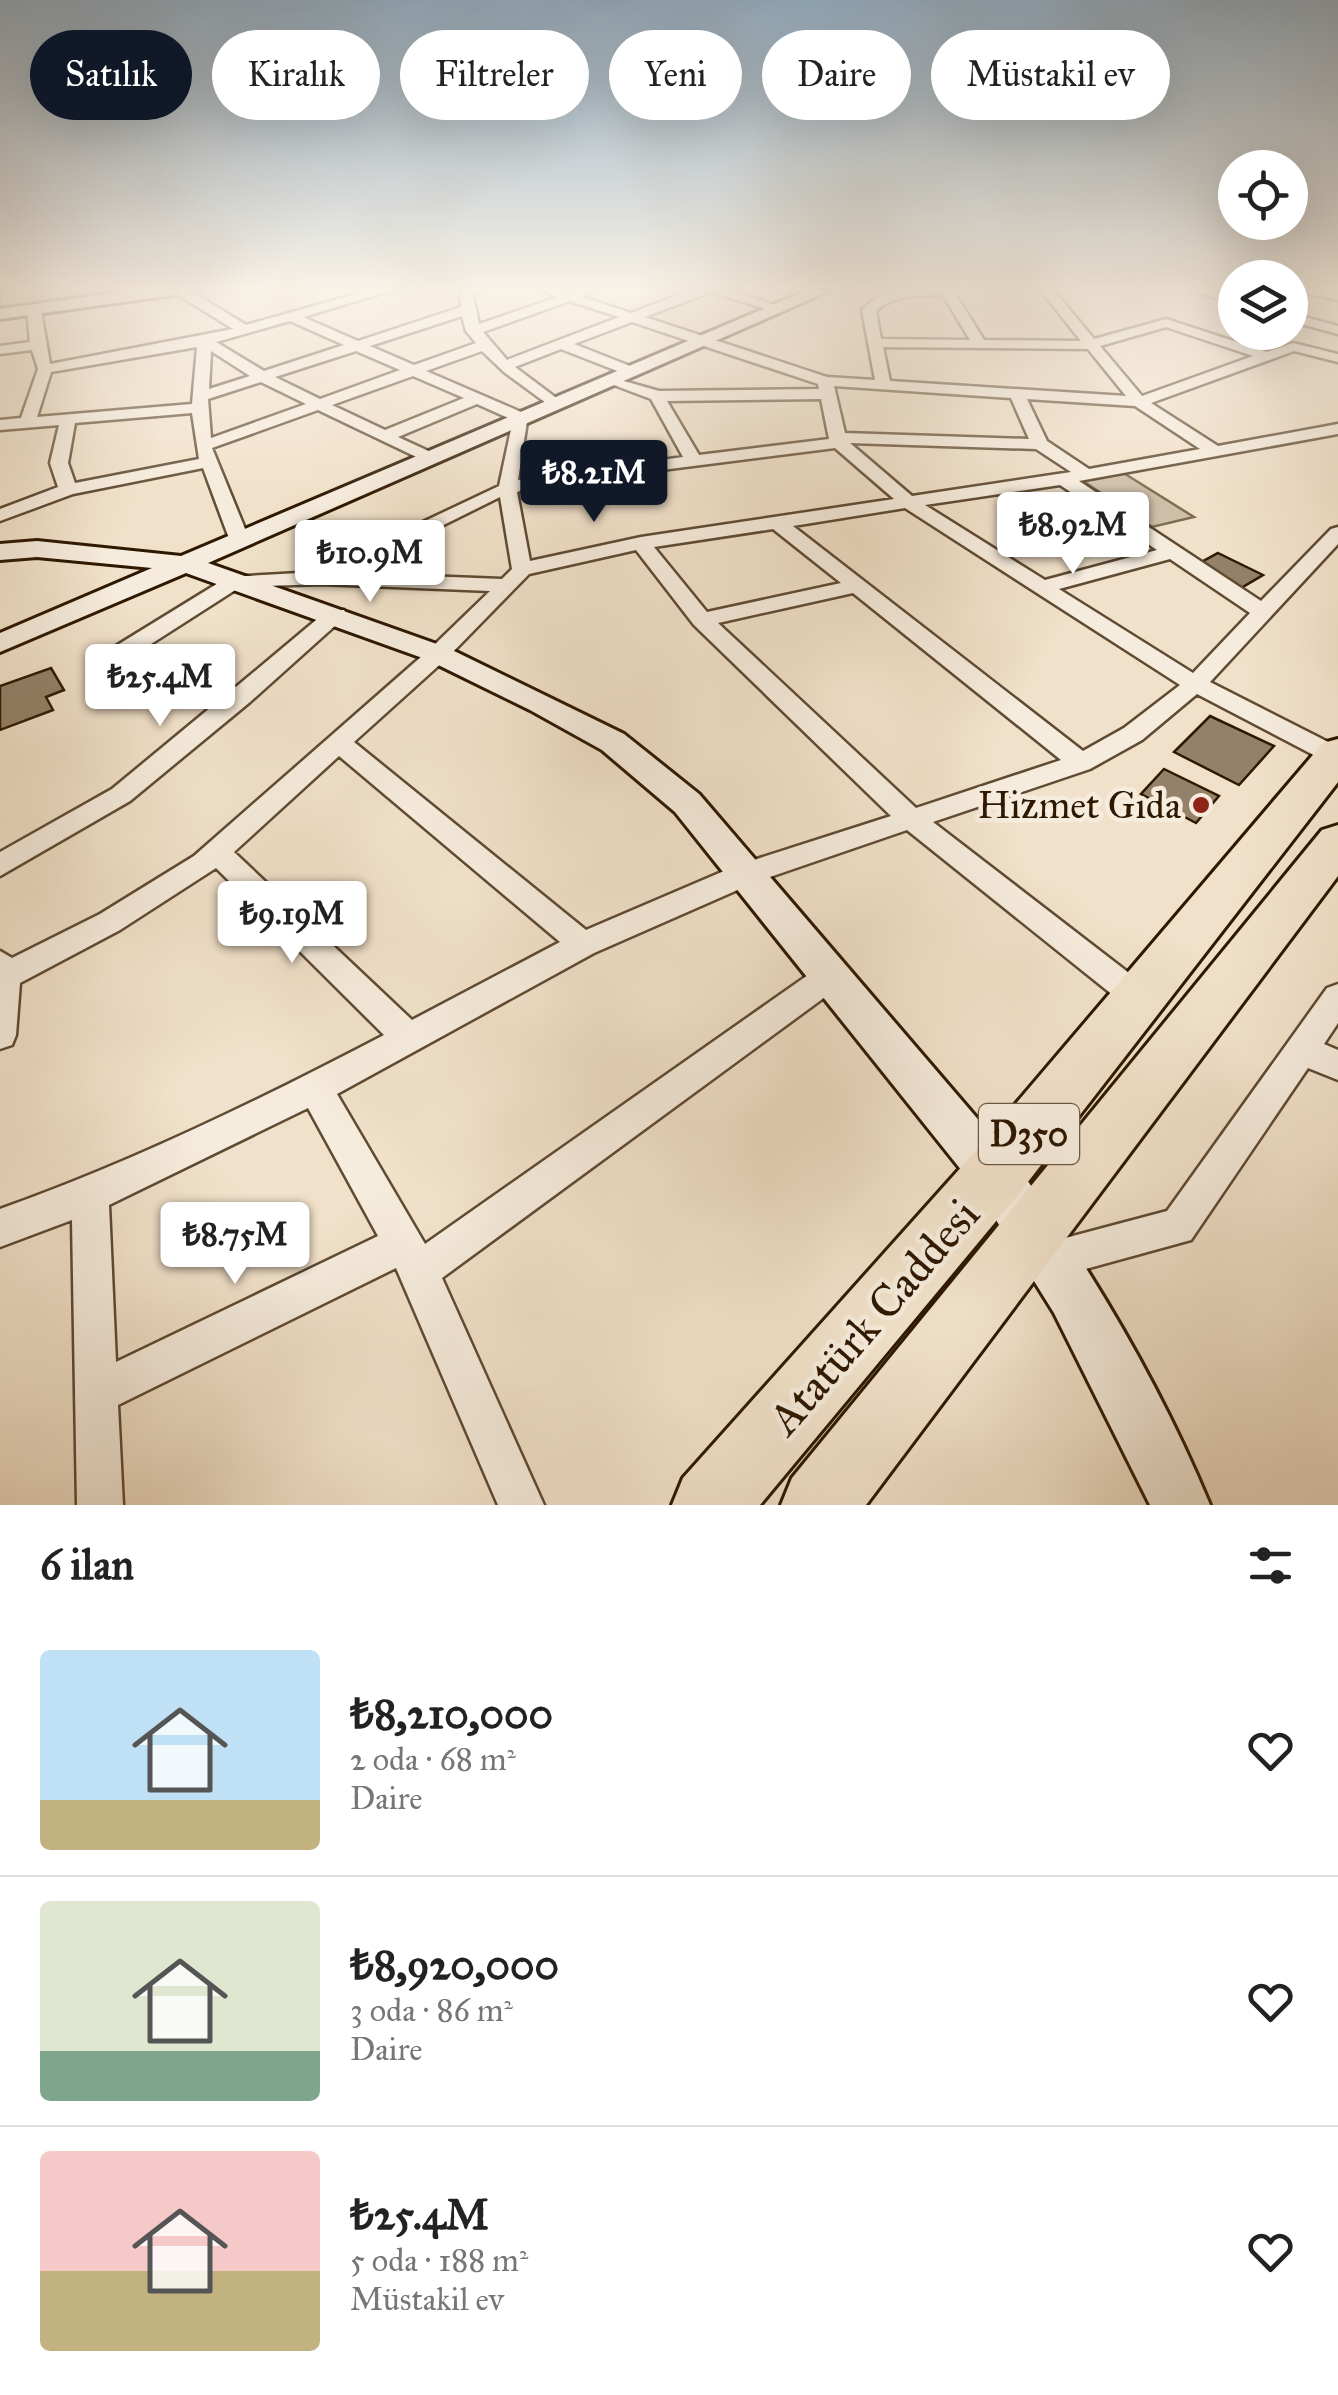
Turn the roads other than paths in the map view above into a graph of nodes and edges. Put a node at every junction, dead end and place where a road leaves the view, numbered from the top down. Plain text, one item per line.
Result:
1 (41, 357) edge
2 (112, 357) edge
3 (203, 357) edge
4 (231, 357) edge
5 (325, 357) edge
6 (377, 357) edge
7 (439, 357) edge
8 (498, 357) edge
9 (526, 357) edge
10 (586, 357) edge
11 (663, 357) edge
12 (743, 357) edge
13 (879, 357) edge
14 (1099, 357) edge
15 (1263, 357) edge
16 (506, 365) junction
17 (45, 369) junction
18 (412, 371) junction
19 (620, 375) junction
20 (264, 377) junction
21 (883, 384) junction
22 (826, 387) junction
23 (1014, 392) junction
24 (657, 396) junction
25 (475, 399) junction
26 (201, 402) junction
27 (1138, 402) junction
28 (554, 403) junction
29 (320, 404) junction
30 (522, 418) junction
31 (68, 419) junction
32 (28, 420) junction
33 (0, 425) edge
34 (1338, 429) edge
35 (385, 436) junction
36 (838, 440) junction
37 (1040, 444) junction
38 (1214, 451) junction
39 (206, 454) junction
40 (429, 458) junction
41 (694, 462) junction
42 (1074, 477) junction
43 (508, 488) junction
44 (68, 490) junction
45 (909, 503) junction
46 (0, 515) edge
47 (775, 521) junction
48 (1338, 533) edge
49 (240, 541) junction
50 (640, 543) junction
51 (0, 552) edge
52 (1173, 552) junction
53 (186, 564) junction
54 (0, 565) edge
55 (514, 577) junction
56 (321, 578) junction
57 (235, 581) junction
58 (855, 586) junction
59 (1042, 587) junction
60 (126, 590) junction
61 (1263, 612) junction
62 (336, 615) junction
63 (702, 620) junction
64 (0, 643) edge
65 (438, 654) junction
66 (1195, 684) junction
67 (242, 698) junction
68 (339, 742) junction
69 (1337, 755) edge
70 (1081, 763) junction
71 (910, 818) junction
72 (1338, 842) edge
73 (217, 852) junction
74 (0, 866) edge
75 (748, 873) junction
76 (583, 944) junction
77 (2, 970) edge
78 (829, 977) junction
79 (1338, 997) edge
80 (1140, 999) junction
81 (0, 1035) edge
82 (408, 1037) junction
83 (1302, 1050) junction
84 (1338, 1065) edge
85 (315, 1088) junction
86 (995, 1175) junction
87 (90, 1195) junction
88 (0, 1228) edge
89 (1044, 1245) junction
90 (411, 1258) junction
91 (97, 1393) junction
92 (100, 1505) edge
93 (521, 1505) edge
94 (710, 1505) edge
95 (819, 1505) edge
96 (1180, 1505) edge

1 - 17 street
2 - 17 street
3 - 26 street
4 - 20 street
5 - 20 street
6 - 18 street
7 - 18 street
8 - 16 street
9 - 16 street
10 - 19 street
11 - 19 main road
12 - 22 street
13 - 21 street
14 - 27 street
15 - 27 street
16 - 28 street
17 - 32 street
18 - 25 street
18 - 29 street
19 - 24 street
19 - 28 main road
20 - 26 street
20 - 29 street
21 - 22 street
21 - 23 street
22 - 24 street
22 - 36 street
23 - 27 street
23 - 37 street
24 - 41 street
25 - 30 street
25 - 35 street
26 - 31 street
26 - 39 street
27 - 38 street
28 - 30 main road
29 - 35 street
29 - 39 street
30 - 40 main road
30 - 43 street
31 - 32 street
31 - 44 street
32 - 33 street
34 - 38 street
35 - 40 street
36 - 37 street
36 - 41 street
36 - 45 street
37 - 42 street
38 - 42 street
39 - 44 street
39 - 49 street
40 - 49 main road
41 - 43 street
42 - 45 street
42 - 52 street
43 - 55 street
43 - 56 street
44 - 46 street
45 - 47 street
45 - 59 street
47 - 50 street
47 - 58 street
48 - 61 street
49 - 53 main road
50 - 55 street
50 - 63 street
51 - 53 main road
52 - 59 street
52 - 61 street
53 - 57 main road
53 - 60 main road
54 - 60 main road
55 - 56 street
55 - 65 street
56 - 57 street
57 - 62 main road
57 - 67 street
58 - 63 street
58 - 70 street
59 - 66 street
60 - 64 main road
61 - 66 street
62 - 65 main road
62 - 67 street
63 - 71 street
65 - 68 street
65 - 75 main road
66 - 69 street
66 - 70 street
67 - 74 street
68 - 73 street
68 - 76 street
69 - 80 highway, Atatürk Caddesi / D350
70 - 71 street
71 - 75 street
71 - 80 street
72 - 89 highway, Atatürk Caddesi / D350
73 - 77 street
73 - 82 street
75 - 76 street
75 - 78 main road
76 - 82 street
77 - 81 street
78 - 86 main road
78 - 90 street
79 - 83 street
80 - 86 highway, Atatürk Caddesi / D350
82 - 85 street
83 - 84 street
83 - 89 street
85 - 87 street
85 - 90 street
86 - 89 main road
86 - 94 highway, Atatürk Caddesi / D350
87 - 88 street
87 - 91 street
89 - 95 highway, Atatürk Caddesi / D350
89 - 96 main road
90 - 91 street
90 - 93 street
91 - 92 street

